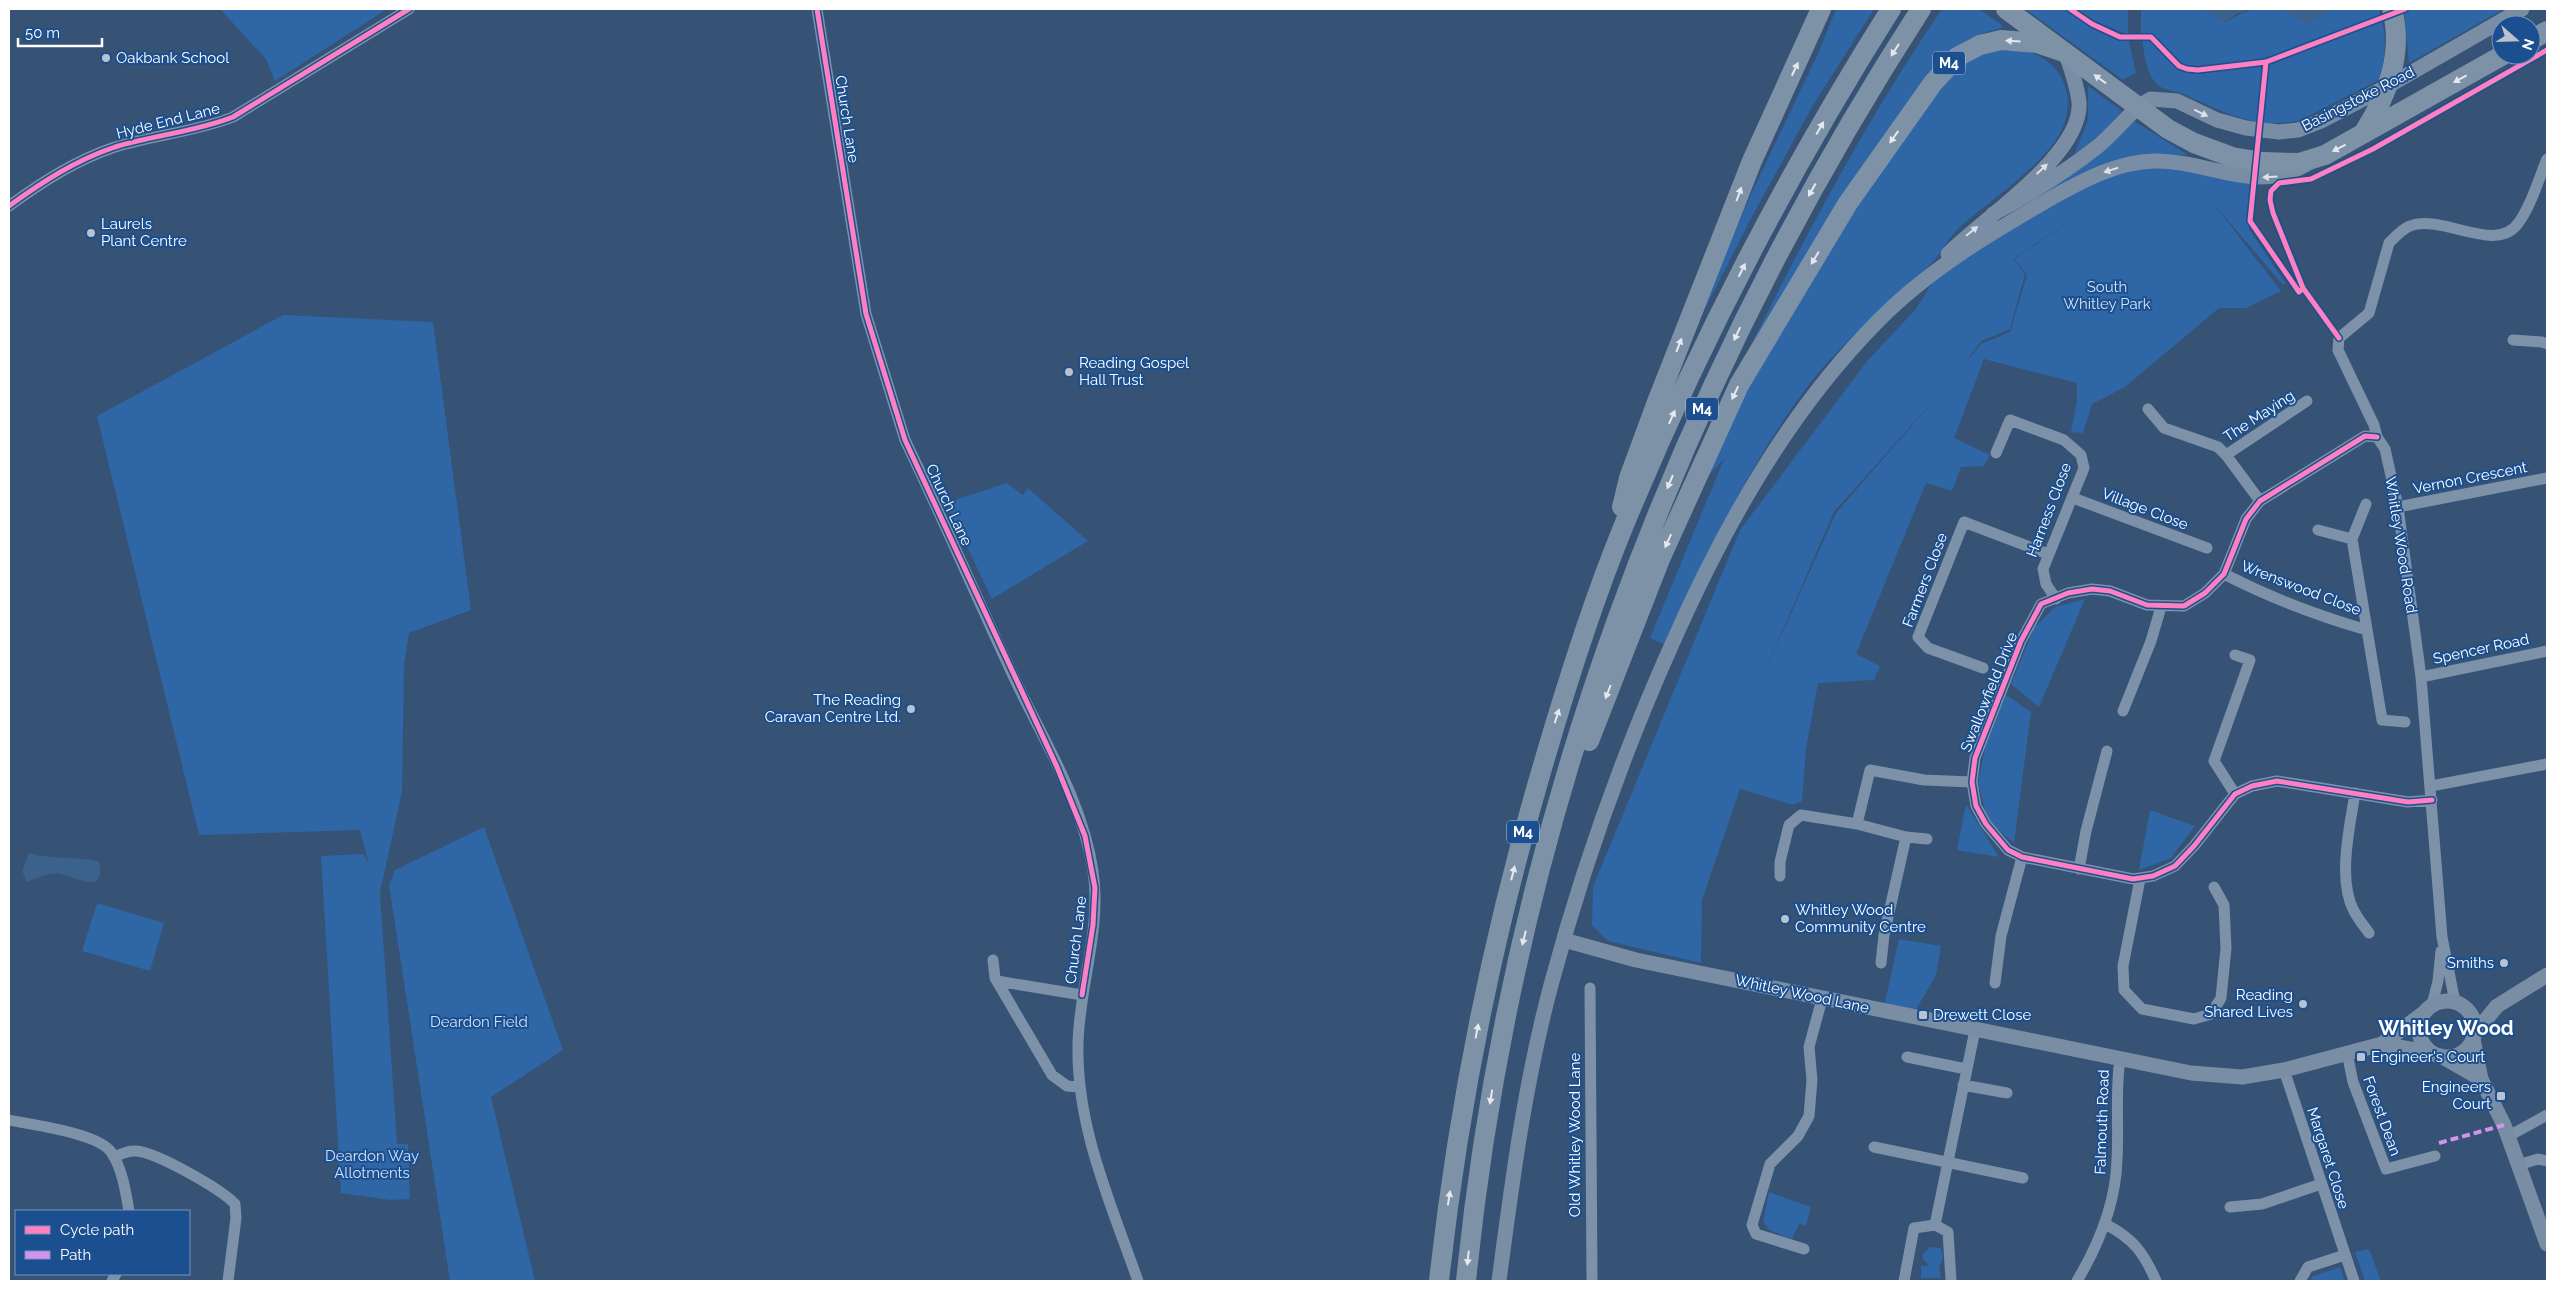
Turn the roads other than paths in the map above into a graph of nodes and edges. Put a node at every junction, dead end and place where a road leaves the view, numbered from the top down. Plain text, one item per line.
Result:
1 (409, 9) edge
2 (817, 9) edge
3 (1821, 9) edge
4 (1891, 9) edge
5 (1921, 9) edge
6 (2006, 9) edge
7 (2392, 9) edge
8 (2522, 9) edge
9 (2063, 52) junction
10 (2491, 62) edge
11 (2388, 86) junction
12 (2147, 103) junction
13 (2362, 136) junction
14 (2315, 159) junction
15 (2547, 159) edge
16 (9, 206) edge
17 (1994, 214) junction
18 (1929, 276) junction
19 (2513, 340) dead end
20 (2547, 344) edge
21 (2308, 401) dead end
22 (2148, 409) dead end
23 (2377, 437) junction
24 (1996, 453) dead end
25 (2226, 455) junction
26 (2547, 478) edge
27 (2073, 498) junction
28 (2260, 501) junction
29 (2366, 504) dead end
30 (2398, 507) junction
31 (2318, 530) dead end
32 (2352, 539) junction
33 (2207, 548) dead end
34 (2048, 554) junction
35 (2224, 574) junction
36 (1600, 591) junction
37 (2056, 599) junction
38 (2161, 607) junction
39 (2367, 630) junction
40 (2547, 651) edge
41 (2235, 655) dead end
42 (1983, 668) dead end
43 (2421, 677) junction
44 (2123, 711) dead end
45 (2405, 722) dead end
46 (2107, 751) dead end
47 (2547, 764) edge
48 (1972, 782) junction
49 (2431, 786) junction
50 (2355, 793) junction
51 (2235, 794) junction
52 (2432, 800) junction
53 (1857, 824) junction
54 (1906, 836) junction
55 (1927, 839) dead end
56 (1548, 840) junction
57 (2022, 856) junction
58 (2079, 870) junction
59 (1780, 876) dead end
60 (2140, 879) junction
61 (2214, 887) dead end
62 (2369, 933) dead end
63 (2442, 937) junction
64 (1564, 940) junction
65 (993, 960) dead end
66 (1881, 963) dead end
67 (2547, 975) edge
68 (997, 981) junction
69 (1995, 983) dead end
70 (1590, 988) dead end
71 (1082, 995) junction
72 (1822, 999) junction
73 (2455, 1002) junction
74 (2497, 1006) junction
75 (2428, 1008) junction
76 (2469, 1009) junction
77 (1975, 1030) junction
78 (2474, 1036) junction
79 (2382, 1044) junction
80 (2347, 1053) junction
81 (2436, 1054) junction
82 (1908, 1057) dead end
83 (2120, 1060) junction
84 (1966, 1069) junction
85 (2284, 1070) junction
86 (2481, 1079) junction
87 (1963, 1084) junction
88 (1078, 1087) junction
89 (2007, 1093) dead end
90 (2547, 1115) edge
91 (9, 1120) edge
92 (2507, 1137) junction
93 (1874, 1147) dead end
94 (2435, 1156) dead end
95 (114, 1158) junction
96 (2547, 1161) edge
97 (1949, 1163) junction
98 (2518, 1165) junction
99 (2022, 1178) dead end
100 (2321, 1184) junction
101 (2230, 1207) dead end
102 (129, 1210) edge
103 (2105, 1224) junction
104 (1935, 1226) junction
105 (2547, 1244) edge
106 (1804, 1249) dead end
107 (2345, 1255) junction
108 (1951, 1280) edge
109 (228, 1281) edge
110 (1138, 1281) edge
111 (1439, 1281) edge
112 (1466, 1281) edge
113 (1499, 1281) edge
114 (1592, 1281) edge
115 (1904, 1281) edge
116 (2077, 1281) edge
117 (2156, 1281) edge
118 (2300, 1281) edge
119 (2354, 1281) edge

1 - 16 street, Hyde End Lane
2 - 71 street, Church Lane
36 -> 3 highway, M4
36 -> 4 highway, M4
5 -> 56 highway, M4
6 - 9 highway, Basingstoke Road
7 - 11 highway
8 - 11 main road, Basingstoke Road
12 -> 9 highway, Basingstoke Road
17 -> 9 main road
9 -> 56 highway, M4
10 -> 13 highway, Basingstoke Road
12 -> 11 main road, Basingstoke Road
11 - 13 highway
12 - 14 highway, Basingstoke Road
12 - 17 main road
13 -> 14 highway, Basingstoke Road
14 -> 18 main road
15 - 23 street, Whitley Wood Road
18 -> 17 main road
18 - 64 main road
19 - 20 street
21 - 25 street, The Maying
22 - 25 street, The Maying
23 - 28 street, Swallowfield Drive
23 - 30 street, Whitley Wood Road
24 - 27 street, Harness Close
25 - 28 street, The Maying
26 - 30 street, Vernon Crescent
27 - 33 street, Village Close
27 - 34 street, Harness Close
28 - 35 street, Swallowfield Drive
29 - 32 street
30 - 43 street, Whitley Wood Road
31 - 32 street
32 - 39 street, Wrenswood Close
34 - 37 street, Harness Close
34 - 42 street, Farmers Close
35 - 38 street, Swallowfield Drive
35 - 39 street, Wrenswood Close
111 -> 36 highway, M4
37 - 38 street, Swallowfield Drive
37 - 48 street, Swallowfield Drive
38 - 44 street
39 - 45 street, Wrenswood Close
40 - 43 street, Spencer Road
41 - 51 street
43 - 49 street, Whitley Wood Road
46 - 58 street
47 - 49 street
48 - 53 street
48 - 57 street, Swallowfield Drive
49 - 52 street, Whitley Wood Road
50 - 51 street, Swallowfield Drive
50 - 52 street, Swallowfield Drive
50 - 62 street
51 - 60 street, Swallowfield Drive
52 - 63 street, Whitley Wood Road
53 - 54 street
53 - 59 street
54 - 55 street
54 - 66 street
56 -> 112 highway, M4
57 - 58 street, Swallowfield Drive
57 - 69 street
58 - 60 street, Swallowfield Drive
60 - 61 street
63 - 73 street, Whitley Wood Road
63 - 75 street, Whitley Wood Road
64 - 72 main road, Whitley Wood Lane
64 - 113 main road
65 - 68 street
67 - 74 main road
68 - 71 street
68 - 88 street
70 - 114 street, Old Whitley Wood Lane
71 - 88 street, Church Lane
72 - 77 main road, Whitley Wood Lane
72 - 106 street
73 - 75 main road
73 - 76 main road
74 - 76 main road
74 - 78 main road
75 - 79 main road, Whitley Wood Lane
75 - 81 main road
76 - 78 main road
77 - 83 main road, Whitley Wood Lane
77 - 84 street
78 - 81 main road
78 - 86 main road
79 - 80 main road, Whitley Wood Lane
79 - 81 main road, Whitley Wood Lane
80 - 85 main road, Whitley Wood Lane
80 - 94 street, Forest Dean
81 - 86 main road
82 - 84 street
83 - 85 main road, Whitley Wood Lane
83 - 103 street, Falmouth Road
84 - 87 street
85 - 100 street, Margaret Close
86 - 92 main road
87 - 89 street
87 - 97 street
88 - 110 street, Church Lane
90 - 92 street
91 - 95 street
92 - 98 main road
93 - 97 street
95 - 102 street
95 - 109 street
96 - 98 street
97 - 99 street
97 - 104 street
98 - 105 main road
100 - 101 street
100 - 107 street, Margaret Close
103 - 116 street, Falmouth Road
103 - 117 street
104 - 108 street
104 - 115 street
107 - 118 street
107 - 119 street, Margaret Close

